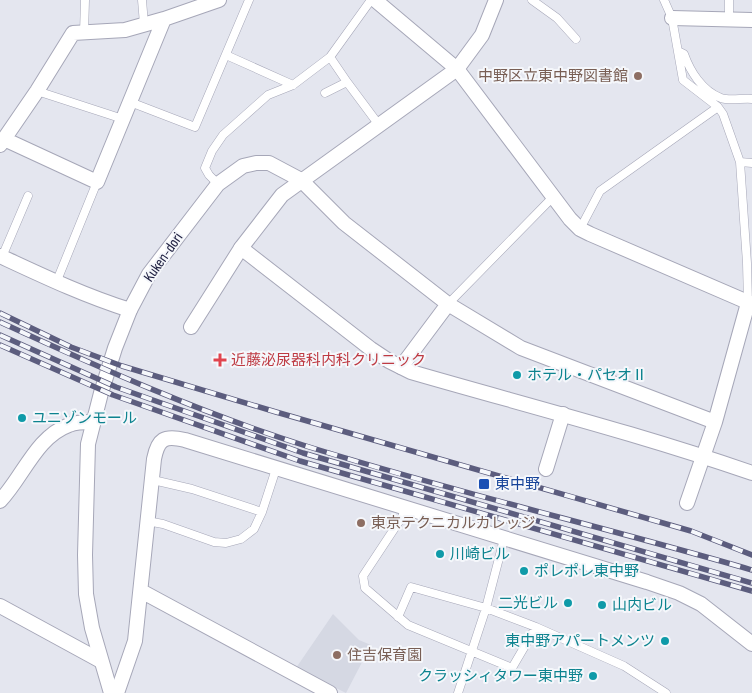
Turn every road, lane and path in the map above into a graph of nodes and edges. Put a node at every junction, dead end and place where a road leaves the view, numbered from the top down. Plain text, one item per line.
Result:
1 (86, 0) edge
2 (142, 0) edge
3 (219, 0) edge
4 (249, 0) edge
5 (371, 0) edge
6 (375, 0) edge
7 (496, 0) edge
8 (532, 0) edge
9 (664, 0) edge
10 (729, 0) edge
11 (672, 18) junction
12 (164, 19) junction
13 (729, 20) junction
14 (752, 20) edge
15 (144, 24) junction
16 (84, 33) junction
17 (576, 39) dead end
18 (678, 51) junction
19 (226, 55) junction
20 (330, 58) junction
21 (457, 69) junction
22 (347, 82) junction
23 (293, 85) junction
24 (37, 91) junction
25 (325, 93) dead end
26 (752, 98) edge
27 (130, 102) junction
28 (718, 107) junction
29 (123, 119) junction
30 (379, 125) junction
31 (2, 142) edge
32 (740, 162) junction
33 (752, 163) edge
34 (301, 180) junction
35 (97, 182) junction
36 (218, 184) junction
37 (28, 196) dead end
38 (553, 197) junction
39 (580, 228) junction
40 (241, 248) junction
41 (1, 257) edge
42 (56, 283) junction
43 (750, 303) edge
44 (448, 304) junction
45 (130, 310) junction
46 (191, 328) dead end
47 (401, 367) junction
48 (563, 414) junction
49 (92, 422) junction
50 (715, 422) junction
51 (704, 456) junction
52 (276, 469) junction
53 (546, 469) dead end
54 (752, 473) edge
55 (153, 480) junction
56 (0, 502) edge
57 (687, 503) dead end
58 (406, 507) junction
59 (262, 512) junction
60 (147, 521) junction
61 (504, 539) junction
62 (141, 591) junction
63 (0, 606) edge
64 (486, 608) junction
65 (398, 617) junction
66 (536, 628) junction
67 (752, 644) edge
68 (472, 652) junction
69 (101, 661) junction
70 (111, 693) edge
71 (118, 693) edge
72 (330, 693) edge
73 (458, 693) edge
74 (666, 693) edge

1 - 16 lane
2 - 15 lane
3 - 12 street
4 - 19 lane
5 - 20 lane
6 - 21 street
7 - 21 street
8 - 17 lane
9 - 11 lane
10 - 13 lane
11 - 13 street
11 - 18 lane
12 - 15 street
12 - 27 street
13 - 14 street
15 - 16 street
16 - 24 street
18 - 26 lane
18 - 28 lane
19 - 23 lane
19 - 27 lane
20 - 22 lane
20 - 23 lane
21 - 30 street
21 - 38 street
22 - 25 lane
22 - 30 lane
23 - 36 lane
24 - 29 lane
24 - 31 street
27 - 29 street
28 - 32 lane
28 - 39 lane
29 - 35 street
30 - 34 street
31 - 35 street
32 - 33 lane
32 - 43 lane
34 - 36 street, Kuken-dori
34 - 40 street
34 - 44 street, Kuken-dori
35 - 42 lane
36 - 45 street, Kuken-dori
37 - 41 lane
38 - 39 street
38 - 44 lane
39 - 43 street
40 - 46 street
40 - 47 street
41 - 42 street
42 - 45 street
43 - 50 street
44 - 47 street
44 - 50 street, Kuken-dori
45 - 49 street, Kuken-dori
47 - 48 street
48 - 51 street
48 - 53 street
49 - 56 street
49 - 69 street, Kuken-dori
50 - 51 street
51 - 54 street
51 - 57 street
52 - 55 street
52 - 58 street
52 - 59 lane
55 - 59 lane
55 - 60 street
58 - 61 street
58 - 65 lane
59 - 60 lane
60 - 62 street
61 - 64 lane
61 - 67 street
62 - 71 street
62 - 72 street
63 - 69 street
64 - 65 lane
64 - 66 lane
64 - 68 lane
65 - 68 lane
66 - 68 lane
66 - 74 lane
68 - 73 lane
69 - 70 street, Kuken-dori

